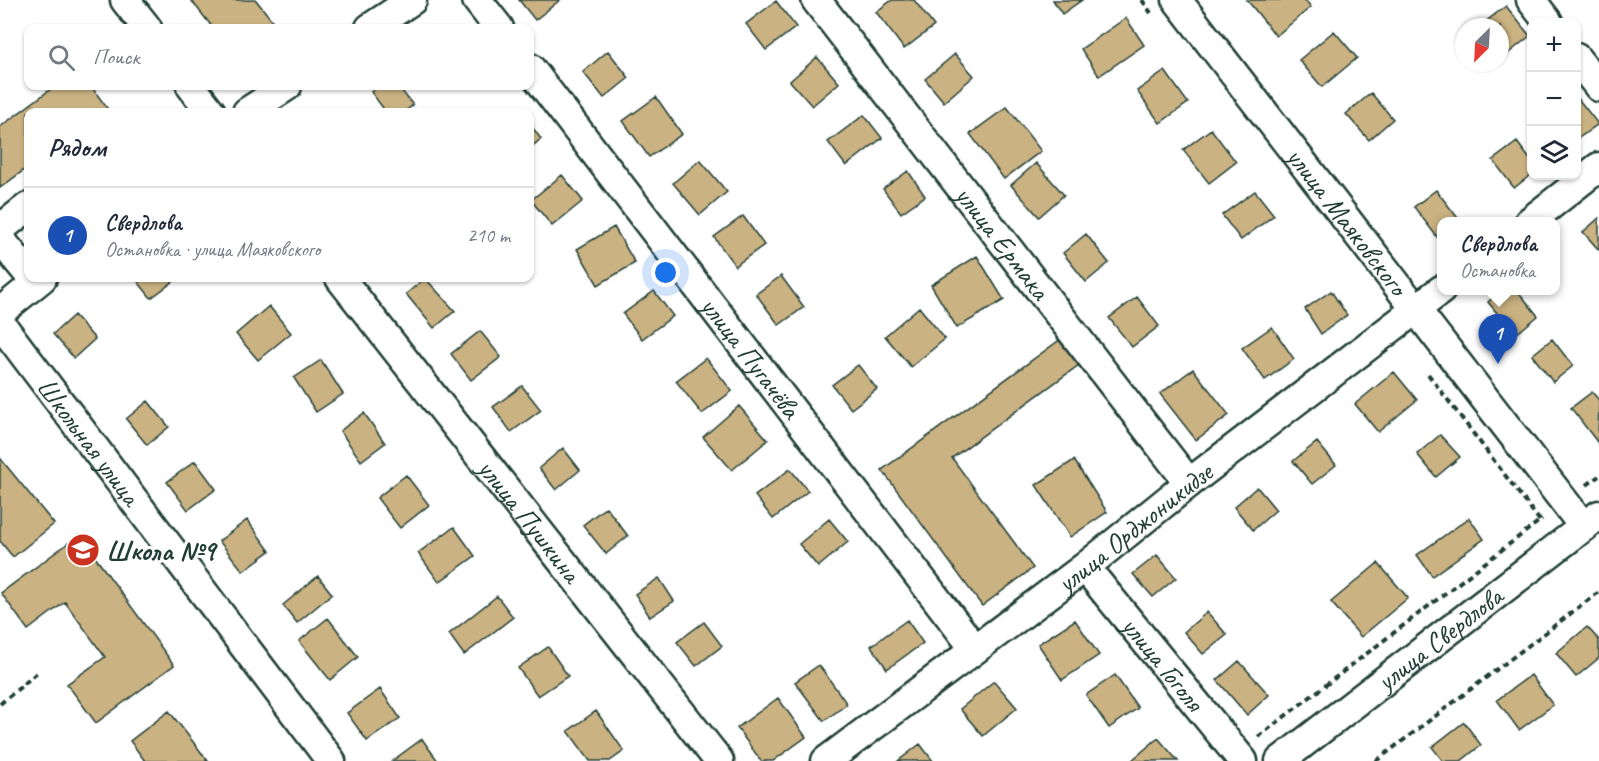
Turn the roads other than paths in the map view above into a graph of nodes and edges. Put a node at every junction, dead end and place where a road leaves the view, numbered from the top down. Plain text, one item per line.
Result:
1 (125, 0) edge
2 (412, 0) edge
3 (477, 0) edge
4 (816, 0) edge
5 (1177, 0) edge
6 (1531, 0) edge
7 (1545, 18) edge
8 (144, 24) edge
9 (376, 24) edge
10 (496, 24) edge
11 (1581, 64) edge
12 (534, 73) edge
13 (1599, 87) edge
14 (194, 90) edge
15 (281, 90) edge
16 (208, 108) edge
17 (253, 108) edge
18 (1599, 167) edge
19 (24, 210) edge
20 (1535, 217) edge
21 (0, 229) edge
22 (0, 239) edge
23 (24, 265) edge
24 (30, 282) edge
25 (343, 282) edge
26 (1437, 293) edge
27 (1416, 309) junction
28 (0, 312) edge
29 (0, 323) edge
30 (1189, 483) junction
31 (1592, 521) edge
32 (1085, 567) junction
33 (974, 648) junction
34 (1240, 757) edge
35 (331, 761) edge
36 (719, 761) edge
37 (826, 761) edge
38 (1280, 761) edge

1 - 8 street
2 - 9 street
3 - 10 street
4 - 30 street, улица Ермака
5 - 27 street, улица Маяковского
6 - 7 street
11 - 13 street
12 - 33 street, улица Пугачёва
14 - 16 street
15 - 17 street
18 - 20 street
19 - 21 street
22 - 23 street
24 - 28 street
25 - 36 street, улица Пушкина
26 - 27 street, улица Орджоникидзе
27 - 30 street, улица Орджоникидзе
27 - 31 street, улица Маяковского
29 - 35 street, Школьная улица
30 - 32 street, улица Орджоникидзе
31 - 38 street, улица Свердлова
32 - 33 street, улица Орджоникидзе
32 - 34 street, улица Гоголя
33 - 37 street, улица Орджоникидзе

